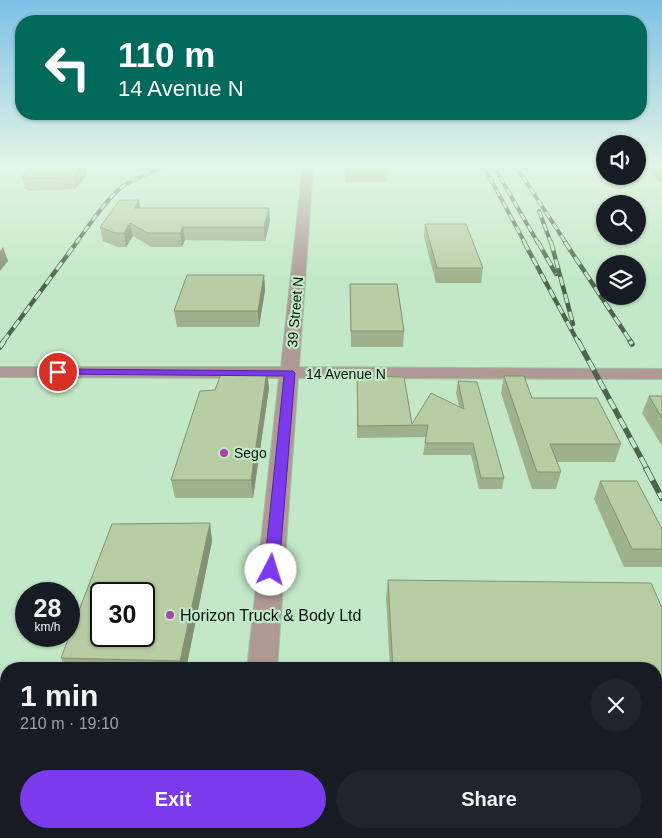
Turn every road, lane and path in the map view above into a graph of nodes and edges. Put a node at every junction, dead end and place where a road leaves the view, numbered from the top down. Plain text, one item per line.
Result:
1 (305, 204) edge
2 (0, 372) edge
3 (290, 373) junction
4 (662, 374) edge
5 (263, 662) edge

1 - 3 street, 39 Street N
2 - 3 street, 14 Avenue N
3 - 4 street, 14 Avenue N
3 - 5 street, 39 Street N

